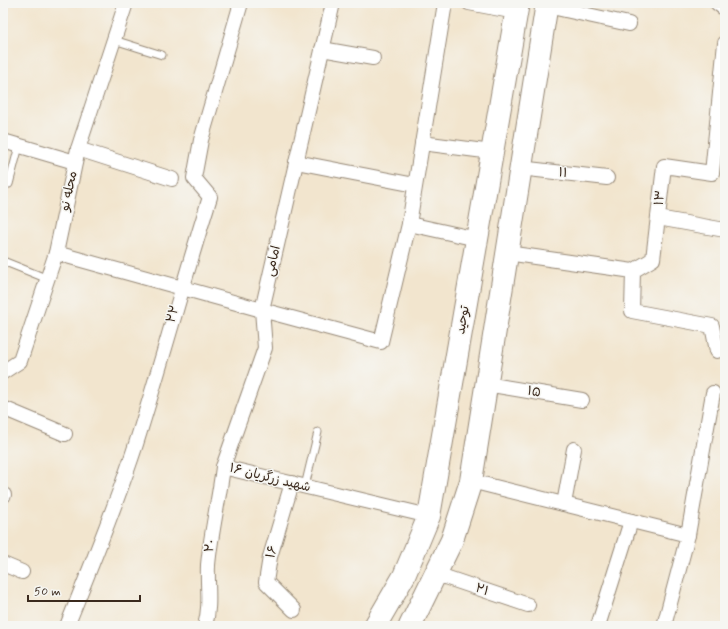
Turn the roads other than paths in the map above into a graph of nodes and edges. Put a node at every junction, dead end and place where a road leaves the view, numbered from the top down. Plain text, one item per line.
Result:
1 (126, 3) edge
2 (241, 3) edge
3 (333, 3) edge
4 (445, 3) edge
5 (469, 3) edge
6 (717, 3) edge
7 (547, 4) edge
8 (517, 7) edge
9 (725, 9) edge
10 (629, 24) dead end
11 (114, 40) junction
12 (725, 43) edge
13 (322, 49) junction
14 (162, 55) dead end
15 (373, 58) dead end
16 (3, 141) edge
17 (422, 143) junction
18 (19, 146) junction
19 (76, 156) junction
20 (491, 158) junction
21 (296, 162) junction
22 (520, 168) junction
23 (607, 178) dead end
24 (172, 179) dead end
25 (9, 184) dead end
26 (415, 185) junction
27 (658, 218) junction
28 (409, 224) junction
29 (725, 230) edge
30 (477, 239) junction
31 (56, 253) junction
32 (507, 253) junction
33 (3, 261) edge
34 (633, 271) junction
35 (48, 279) junction
36 (181, 288) junction
37 (262, 310) junction
38 (717, 351) dead end
39 (3, 372) edge
40 (486, 384) junction
41 (713, 392) dead end
42 (582, 400) dead end
43 (3, 408) edge
44 (318, 432) dead end
45 (65, 434) dead end
46 (574, 449) dead end
47 (224, 467) junction
48 (471, 481) junction
49 (298, 485) junction
50 (564, 504) junction
51 (429, 516) junction
52 (631, 521) junction
53 (688, 535) junction
54 (3, 564) edge
55 (22, 572) dead end
56 (436, 574) junction
57 (528, 605) dead end
58 (294, 610) dead end
59 (67, 626) edge
60 (205, 626) edge
61 (375, 626) edge
62 (410, 626) edge
63 (598, 626) edge
64 (664, 626) edge

1 - 11 street, محله نو
2 - 36 street, ۲۲
3 - 13 street, امامی
4 - 17 street
5 - 8 street
6 - 9 street
7 - 10 street
7 - 22 main road
8 - 20 main road, توحید
11 - 14 lane
11 - 19 street, محله نو
12 - 27 street, ۱۳
13 - 15 street
13 - 21 street, امامی
16 - 18 street
17 - 20 street
17 - 26 street
18 - 19 street
18 - 25 lane
19 - 24 street
19 - 31 street, محله نو
20 - 22 main road
20 - 30 main road, توحید
21 - 26 street
21 - 37 street, امامی
22 - 23 street, ۱۱
22 - 32 main road
26 - 28 street
27 - 29 street
27 - 34 street, ۱۳
28 - 30 street
28 - 37 street
30 - 51 main road, توحید
31 - 35 street, محله نو
31 - 36 street
32 - 34 street
32 - 40 main road
33 - 35 lane
34 - 38 street
35 - 39 street, محله نو
36 - 37 street
36 - 59 street, ۲۲
37 - 47 street, ۱۶ شهید زرگریان
40 - 42 street, ۱۵
40 - 48 main road
41 - 53 street
43 - 45 street
44 - 49 lane
46 - 50 street
47 - 49 street, ۱۶ شهید زرگریان
47 - 60 street, ۲۰
48 - 50 street
48 - 56 main road
49 - 51 street, ۱۶ شهید زرگریان
49 - 58 street, ۱۶
50 - 52 street
51 - 61 main road, توحید
52 - 53 street
52 - 63 street
53 - 64 street
54 - 55 street
56 - 57 street, ۲۱
56 - 62 main road

